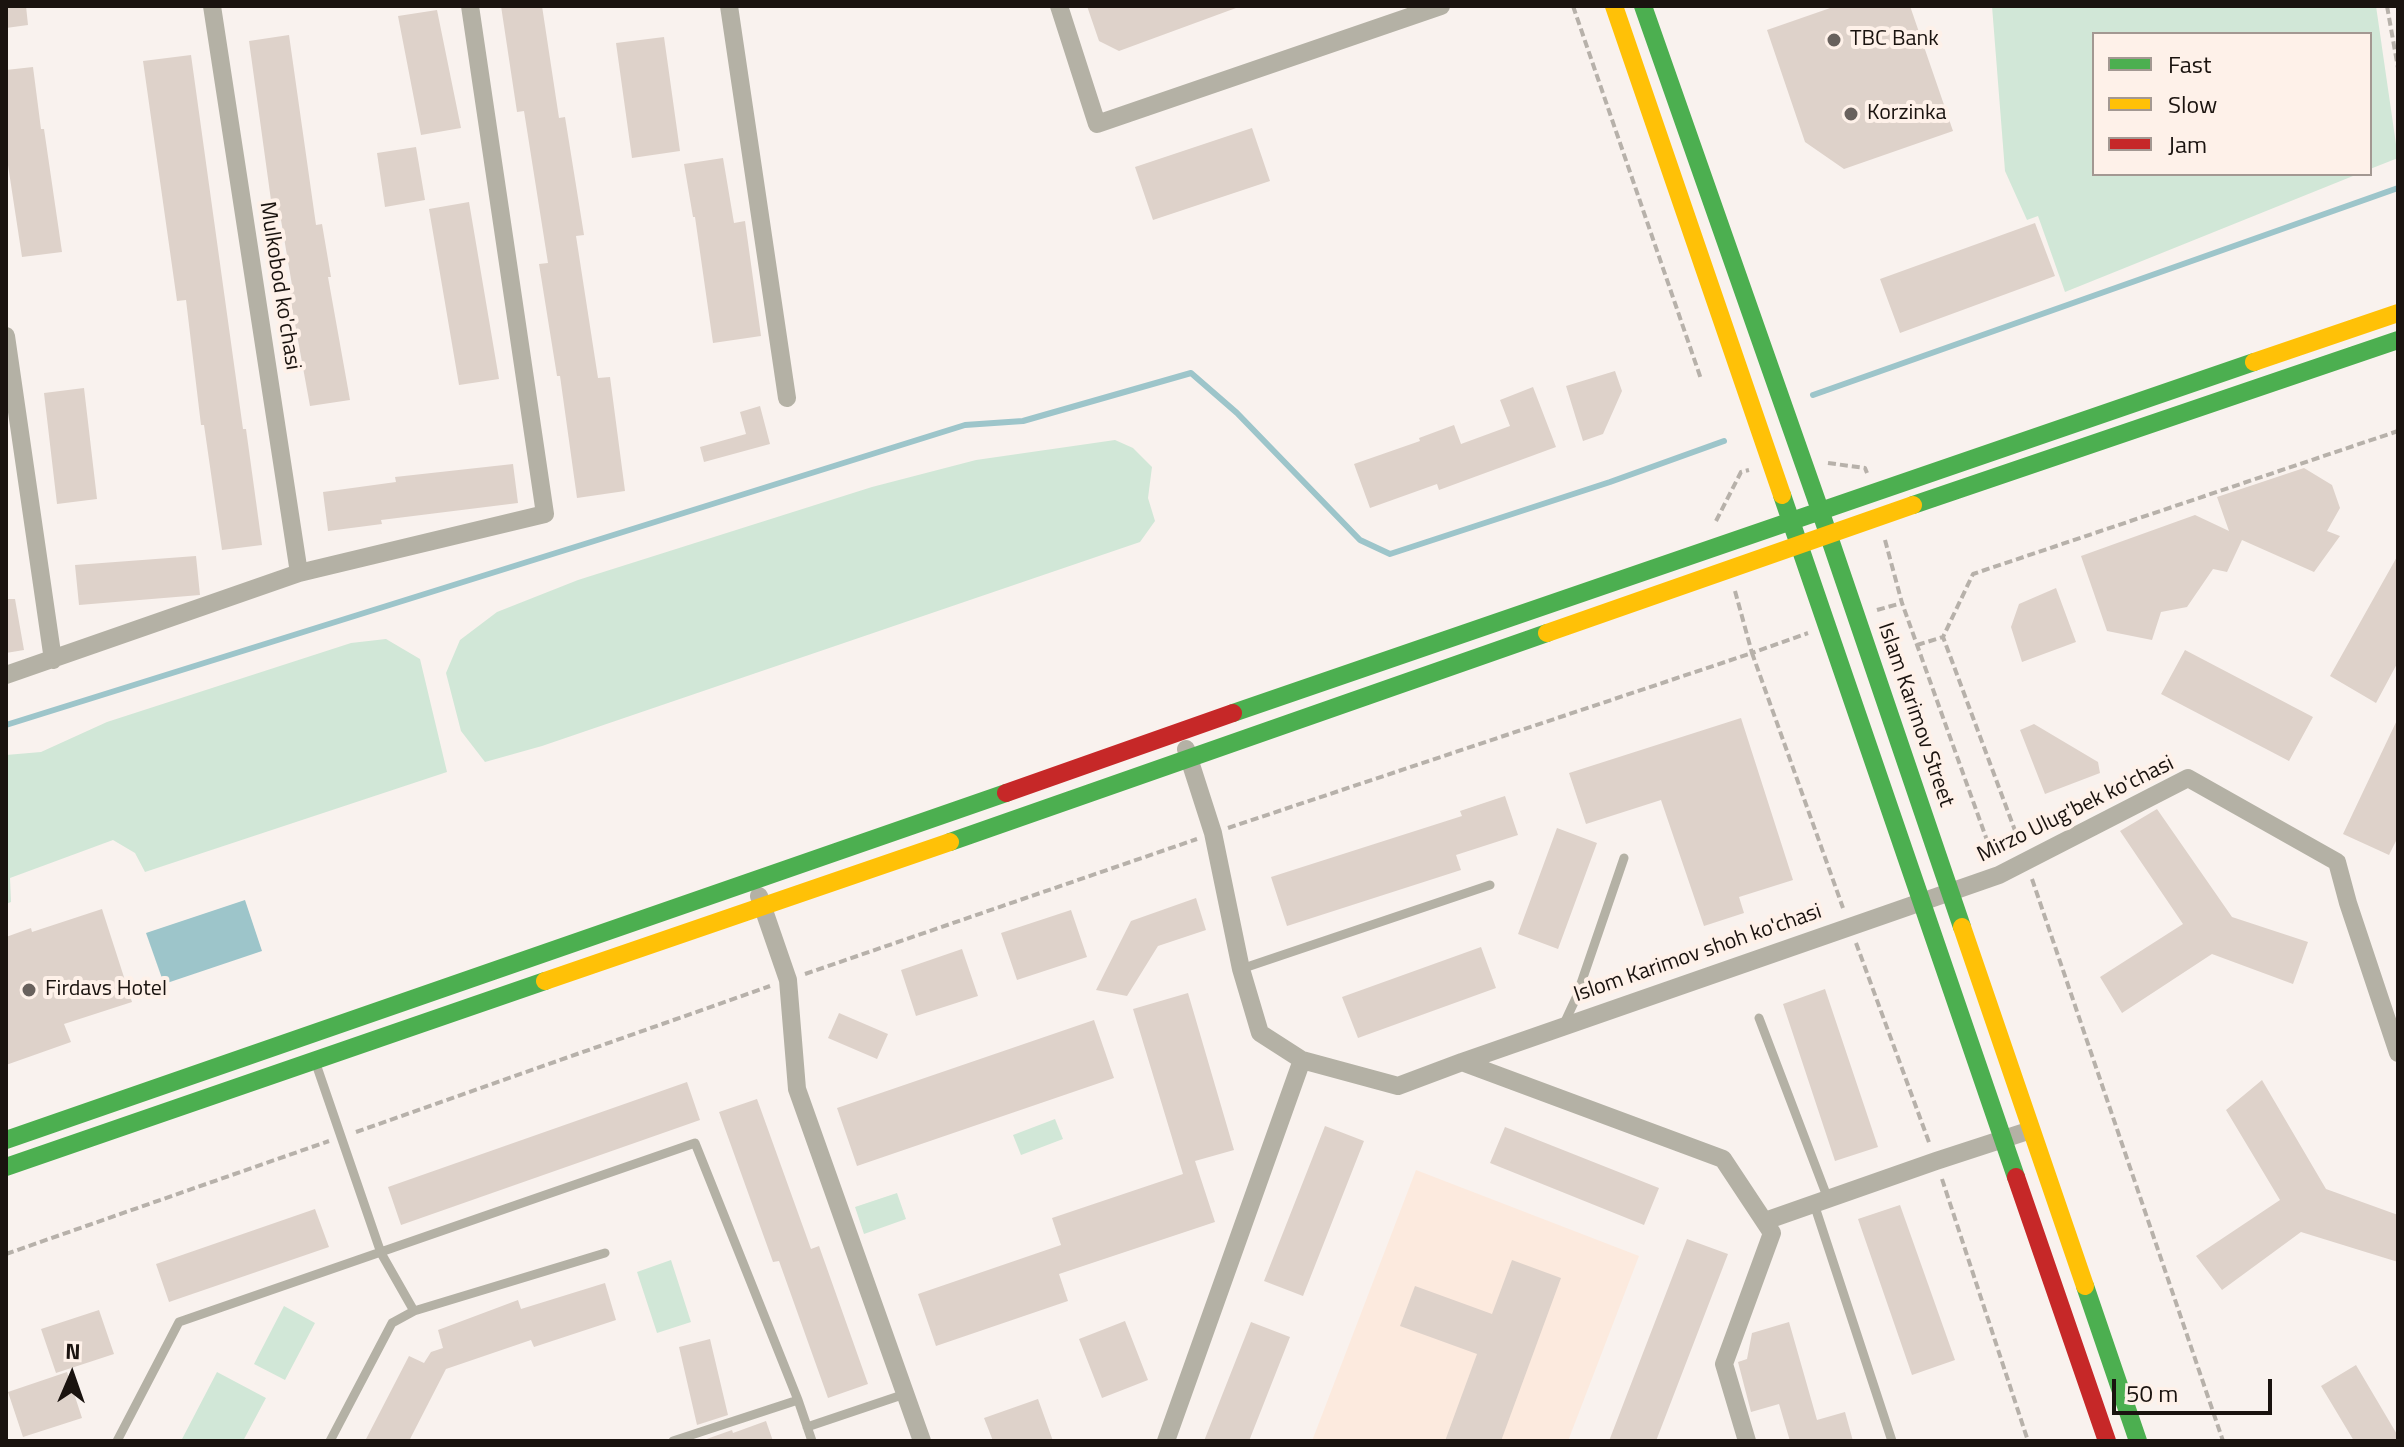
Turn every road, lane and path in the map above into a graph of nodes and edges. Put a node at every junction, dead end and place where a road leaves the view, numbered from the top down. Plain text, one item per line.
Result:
1 (212, 6) edge
2 (470, 6) edge
3 (729, 6) edge
4 (1059, 6) edge
5 (1441, 6) edge
6 (1573, 6) edge
7 (1614, 6) edge
8 (1643, 6) edge
9 (2387, 6) edge
10 (1393, 14) edge
11 (2398, 68) edge
12 (2398, 313) edge
13 (6, 336) edge
14 (2398, 340) edge
15 (1701, 379) dead end
16 (787, 398) dead end
17 (2398, 431) edge
18 (1822, 455) dead end
19 (1872, 493) junction
20 (1820, 510) junction
21 (1879, 517) junction
22 (1791, 520) junction
23 (1829, 534) junction
24 (1799, 544) junction
25 (299, 573) junction
26 (1943, 637) junction
27 (1917, 645) junction
28 (53, 660) junction
29 (6, 675) edge
30 (1180, 731) junction
31 (1189, 759) junction
32 (1213, 833) junction
33 (1624, 858) dead end
34 (2027, 862) junction
35 (1999, 875) junction
36 (754, 882) junction
37 (1490, 885) dead end
38 (1951, 892) junction
39 (1922, 902) junction
40 (762, 905) junction
41 (1850, 927) junction
42 (1241, 969) junction
43 (788, 980) junction
44 (1759, 1018) dead end
45 (1563, 1026) junction
46 (306, 1035) junction
47 (2398, 1050) edge
48 (1302, 1060) junction
49 (315, 1061) junction
50 (1462, 1062) junction
51 (2031, 1130) junction
52 (341, 1137) junction
53 (6, 1140) edge
54 (2002, 1140) junction
55 (1936, 1161) junction
56 (6, 1167) edge
57 (1821, 1201) junction
58 (1765, 1221) junction
59 (381, 1253) junction
60 (605, 1253) dead end
61 (6, 1254) edge
62 (414, 1311) junction
63 (905, 1394) junction
64 (798, 1400) junction
65 (807, 1427) junction
66 (117, 1441) edge
67 (330, 1441) edge
68 (673, 1441) edge
69 (812, 1441) edge
70 (922, 1441) edge
71 (1166, 1441) edge
72 (1747, 1441) edge
73 (1892, 1441) edge
74 (2028, 1441) edge
75 (2107, 1441) edge
76 (2138, 1441) edge
77 (2223, 1441) edge

1 - 25 street, Mulkobod ko'chasi
2 - 25 street
3 - 16 street
4 - 10 street
5 - 10 street
6 - 15 path
7 - 22 main road
8 - 20 main road, Islam Karimov Street
9 - 11 path
12 - 19 main road
13 - 28 street
14 - 21 main road
17 - 26 path
18 - 19 path
19 - 20 main road
20 - 22 main road
20 - 23 main road, Islam Karimov Street
21 - 23 main road
21 - 27 path
22 - 24 main road
22 - 30 main road
23 - 24 main road
23 - 38 main road, Islam Karimov Street
24 - 31 main road
24 - 39 main road
25 - 28 street
26 - 27 path
26 - 34 path
27 - 35 path
28 - 29 street
30 - 31 street, Islom Karimov shoh ko'chasi
30 - 36 main road
31 - 32 street, Islom Karimov shoh ko'chasi
31 - 40 main road
32 - 41 path
32 - 42 street, Islom Karimov shoh ko'chasi
32 - 43 path
33 - 45 lane
34 - 35 street, Mirzo Ulug'bek ko'chasi
34 - 47 street, Mirzo Ulug'bek ko'chasi
34 - 77 path
35 - 38 street, Mirzo Ulug'bek ko'chasi
36 - 40 street
36 - 46 main road
37 - 42 lane
38 - 39 street, Islom Karimov shoh ko'chasi
38 - 51 main road, Islam Karimov Street
39 - 41 street, Islom Karimov shoh ko'chasi
39 - 54 main road
40 - 43 street
40 - 49 main road
41 - 45 street, Islom Karimov shoh ko'chasi
41 - 55 path
42 - 48 street, Islom Karimov shoh ko'chasi
43 - 52 path
43 - 63 street
44 - 57 lane
45 - 50 street, Islom Karimov shoh ko'chasi
46 - 49 lane
46 - 53 main road
48 - 50 street, Islom Karimov shoh ko'chasi
48 - 71 street
49 - 52 lane
49 - 56 main road
50 - 58 street
51 - 54 street
51 - 76 main road, Islam Karimov Street
52 - 59 lane
52 - 61 path
54 - 55 street
54 - 75 main road
55 - 57 street
55 - 74 path
57 - 58 street
57 - 73 lane
58 - 72 street
59 - 62 lane
59 - 64 lane
59 - 66 lane
60 - 62 lane
62 - 67 lane
63 - 65 lane
63 - 70 street
64 - 65 lane
64 - 68 lane
65 - 69 lane

